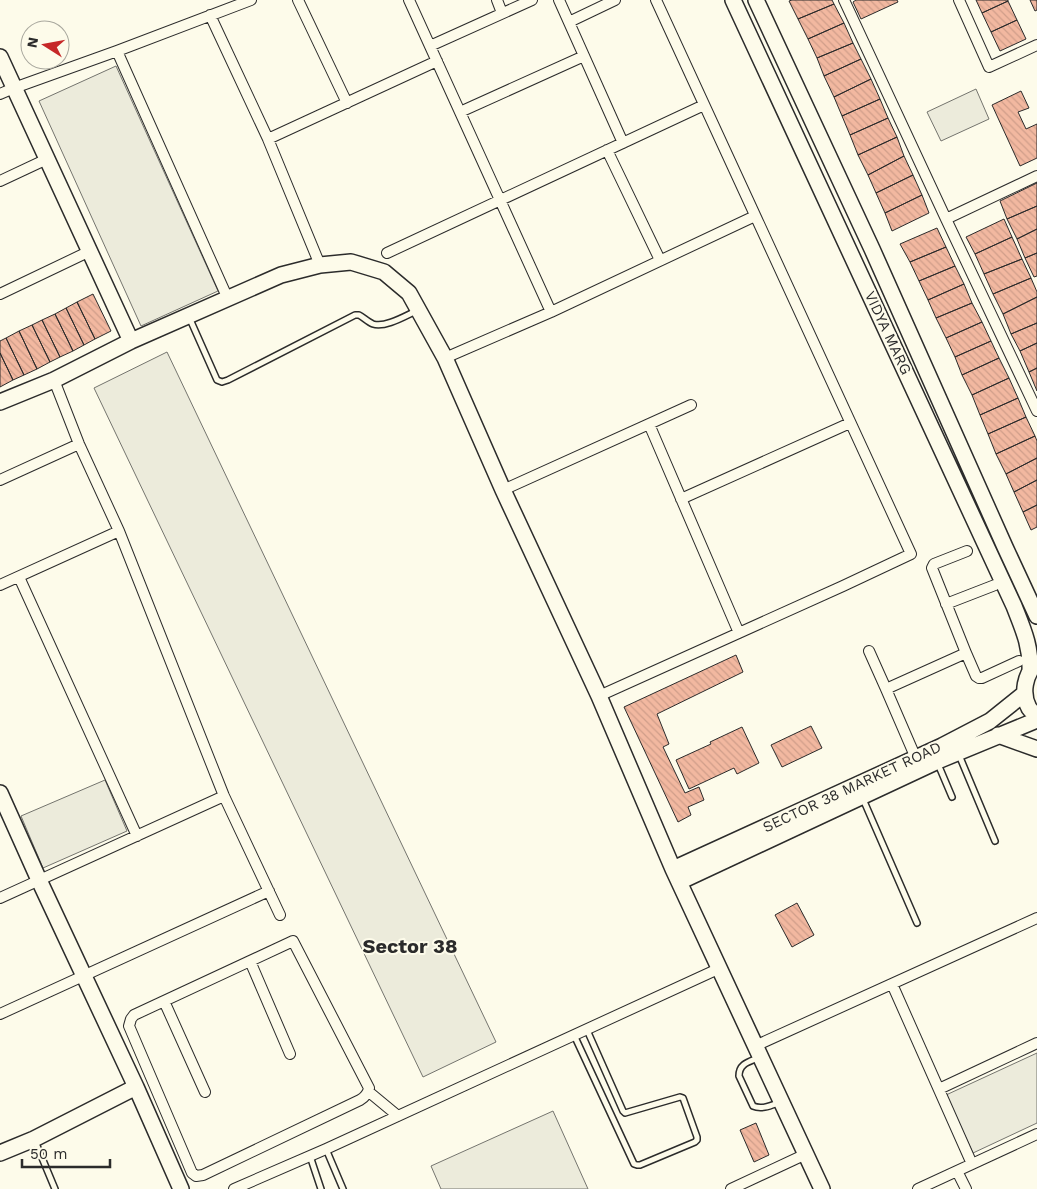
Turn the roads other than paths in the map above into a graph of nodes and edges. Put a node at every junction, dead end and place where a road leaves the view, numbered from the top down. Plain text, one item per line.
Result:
1 (251, 0) edge
2 (298, 0) edge
3 (409, 0) edge
4 (497, 0) edge
5 (532, 0) edge
6 (559, 0) edge
7 (615, 0) edge
8 (656, 0) edge
9 (733, 0) edge
10 (756, 0) edge
11 (844, 0) edge
12 (960, 0) edge
13 (502, 13) junction
14 (210, 15) junction
15 (569, 22) junction
16 (1037, 45) edge
17 (430, 46) junction
18 (117, 51) junction
19 (584, 56) junction
20 (0, 57) edge
21 (437, 61) junction
22 (14, 88) junction
23 (0, 94) edge
24 (347, 103) junction
25 (704, 105) junction
26 (460, 112) junction
27 (268, 139) junction
28 (624, 143) junction
29 (607, 150) junction
30 (47, 159) junction
31 (1037, 176) edge
32 (0, 181) edge
33 (500, 200) junction
34 (756, 216) junction
35 (946, 219) junction
36 (90, 252) junction
37 (387, 253) dead end
38 (660, 260) junction
39 (320, 265) junction
40 (0, 294) edge
41 (228, 298) junction
42 (418, 310) junction
43 (551, 312) junction
44 (188, 316) junction
45 (131, 342) junction
46 (445, 358) junction
47 (54, 380) junction
48 (0, 402) edge
49 (691, 405) dead end
50 (1037, 411) edge
51 (850, 422) junction
52 (650, 424) junction
53 (79, 444) junction
54 (0, 480) edge
55 (503, 490) junction
56 (681, 499) junction
57 (119, 531) junction
58 (967, 552) dead end
59 (19, 577) junction
60 (1019, 578) junction
61 (0, 585) edge
62 (996, 585) dead end
63 (1037, 597) edge
64 (946, 604) junction
65 (1037, 616) edge
66 (739, 633) junction
67 (868, 651) dead end
68 (966, 653) junction
69 (1029, 665) edge
70 (886, 689) junction
71 (1025, 693) junction
72 (599, 696) junction
73 (1037, 718) edge
74 (998, 736) junction
75 (1037, 750) edge
76 (958, 752) junction
77 (937, 761) junction
78 (918, 764) junction
79 (224, 796) junction
80 (862, 796) junction
81 (952, 797) dead end
82 (1, 798) edge
83 (137, 836) junction
84 (995, 841) dead end
85 (676, 875) junction
86 (39, 880) junction
87 (269, 891) junction
88 (0, 898) edge
89 (280, 915) dead end
90 (1037, 918) edge
91 (917, 923) dead end
92 (250, 961) junction
93 (718, 969) junction
94 (83, 976) junction
95 (892, 984) junction
96 (164, 1001) junction
97 (0, 1014) edge
98 (587, 1029) junction
99 (574, 1035) junction
100 (1037, 1043) edge
101 (758, 1052) junction
102 (290, 1054) dead end
103 (136, 1087) junction
104 (939, 1089) junction
105 (205, 1092) dead end
106 (368, 1092) junction
107 (781, 1102) junction
108 (398, 1116) junction
109 (1036, 1136) edge
110 (34, 1139) junction
111 (326, 1148) junction
112 (0, 1153) edge
113 (806, 1154) junction
114 (310, 1156) junction
115 (972, 1164) junction
116 (957, 1171) junction
117 (55, 1189) edge
118 (181, 1189) edge
119 (234, 1189) edge
120 (321, 1189) edge
121 (343, 1189) edge
122 (731, 1189) edge
123 (822, 1189) edge
124 (918, 1189) edge
125 (966, 1189) edge

1 - 14 street
2 - 24 street
3 - 17 street
4 - 13 street
5 - 13 street
6 - 15 street
7 - 15 street
8 - 25 street
9 - 69 street, VIDYA MARG
10 - 60 street, VIDYA MARG
11 - 35 street
12 - 16 street
13 - 17 street
14 - 18 street
14 - 27 street
15 - 19 street
17 - 21 street
18 - 22 street
18 - 41 street
19 - 26 street
19 - 28 street
20 - 22 street
21 - 24 street
21 - 26 street
22 - 23 street
22 - 30 street
24 - 27 street
25 - 28 street
25 - 34 street
26 - 33 street
27 - 39 street
28 - 29 street
29 - 33 street
29 - 38 street
30 - 32 street
30 - 36 street
31 - 35 street
33 - 37 street
33 - 43 street
34 - 38 street
34 - 51 street
35 - 50 street
36 - 40 street
36 - 45 street
38 - 43 street
39 - 41 street
39 - 42 street
41 - 44 street
42 - 44 lane
42 - 46 street
43 - 46 street
44 - 45 street
45 - 47 street
46 - 55 street
47 - 48 street
47 - 53 street
49 - 52 street
51 - 56 street
51 - 66 street
52 - 55 street
52 - 56 street
53 - 54 street
53 - 57 street
55 - 72 street
56 - 66 street
57 - 59 street
57 - 79 street
58 - 64 street
59 - 61 street
59 - 83 street
60 - 63 street
60 - 65 street, VIDYA MARG
62 - 64 street
64 - 68 street
66 - 72 street
67 - 70 street
68 - 69 street
68 - 70 street
69 - 71 street, VIDYA MARG
70 - 78 street
71 - 73 street
71 - 78 street, SECTOR 38 MARKET ROAD
72 - 85 street
73 - 74 street, SECTOR 38 MARKET ROAD
74 - 75 street
74 - 76 street, SECTOR 38 MARKET ROAD
76 - 77 street, SECTOR 38 MARKET ROAD
76 - 84 lane
77 - 78 street, SECTOR 38 MARKET ROAD
77 - 81 lane
78 - 80 street, SECTOR 38 MARKET ROAD
78 - 85 street, SECTOR 38 MARKET ROAD
79 - 83 street
79 - 87 street
80 - 85 street, SECTOR 38 MARKET ROAD
80 - 91 lane
82 - 86 street
83 - 86 street
85 - 93 street
86 - 88 street
86 - 94 street
87 - 89 street
87 - 94 street
90 - 95 street
92 - 96 street
92 - 102 street
92 - 106 street
93 - 98 street
93 - 101 street
94 - 97 street
94 - 103 street
95 - 101 street
95 - 104 street
96 - 105 street
96 - 106 street
98 - 99 street
98 - 99 lane
99 - 108 street
100 - 104 street
101 - 107 street
101 - 107 lane
103 - 110 street
103 - 118 street
104 - 115 street
106 - 108 street
107 - 113 street
108 - 111 street
109 - 115 street
110 - 112 street
110 - 117 lane
111 - 114 street
111 - 121 lane
113 - 122 street
113 - 123 street
114 - 119 street
114 - 120 lane
115 - 116 street
116 - 124 street
116 - 125 street

